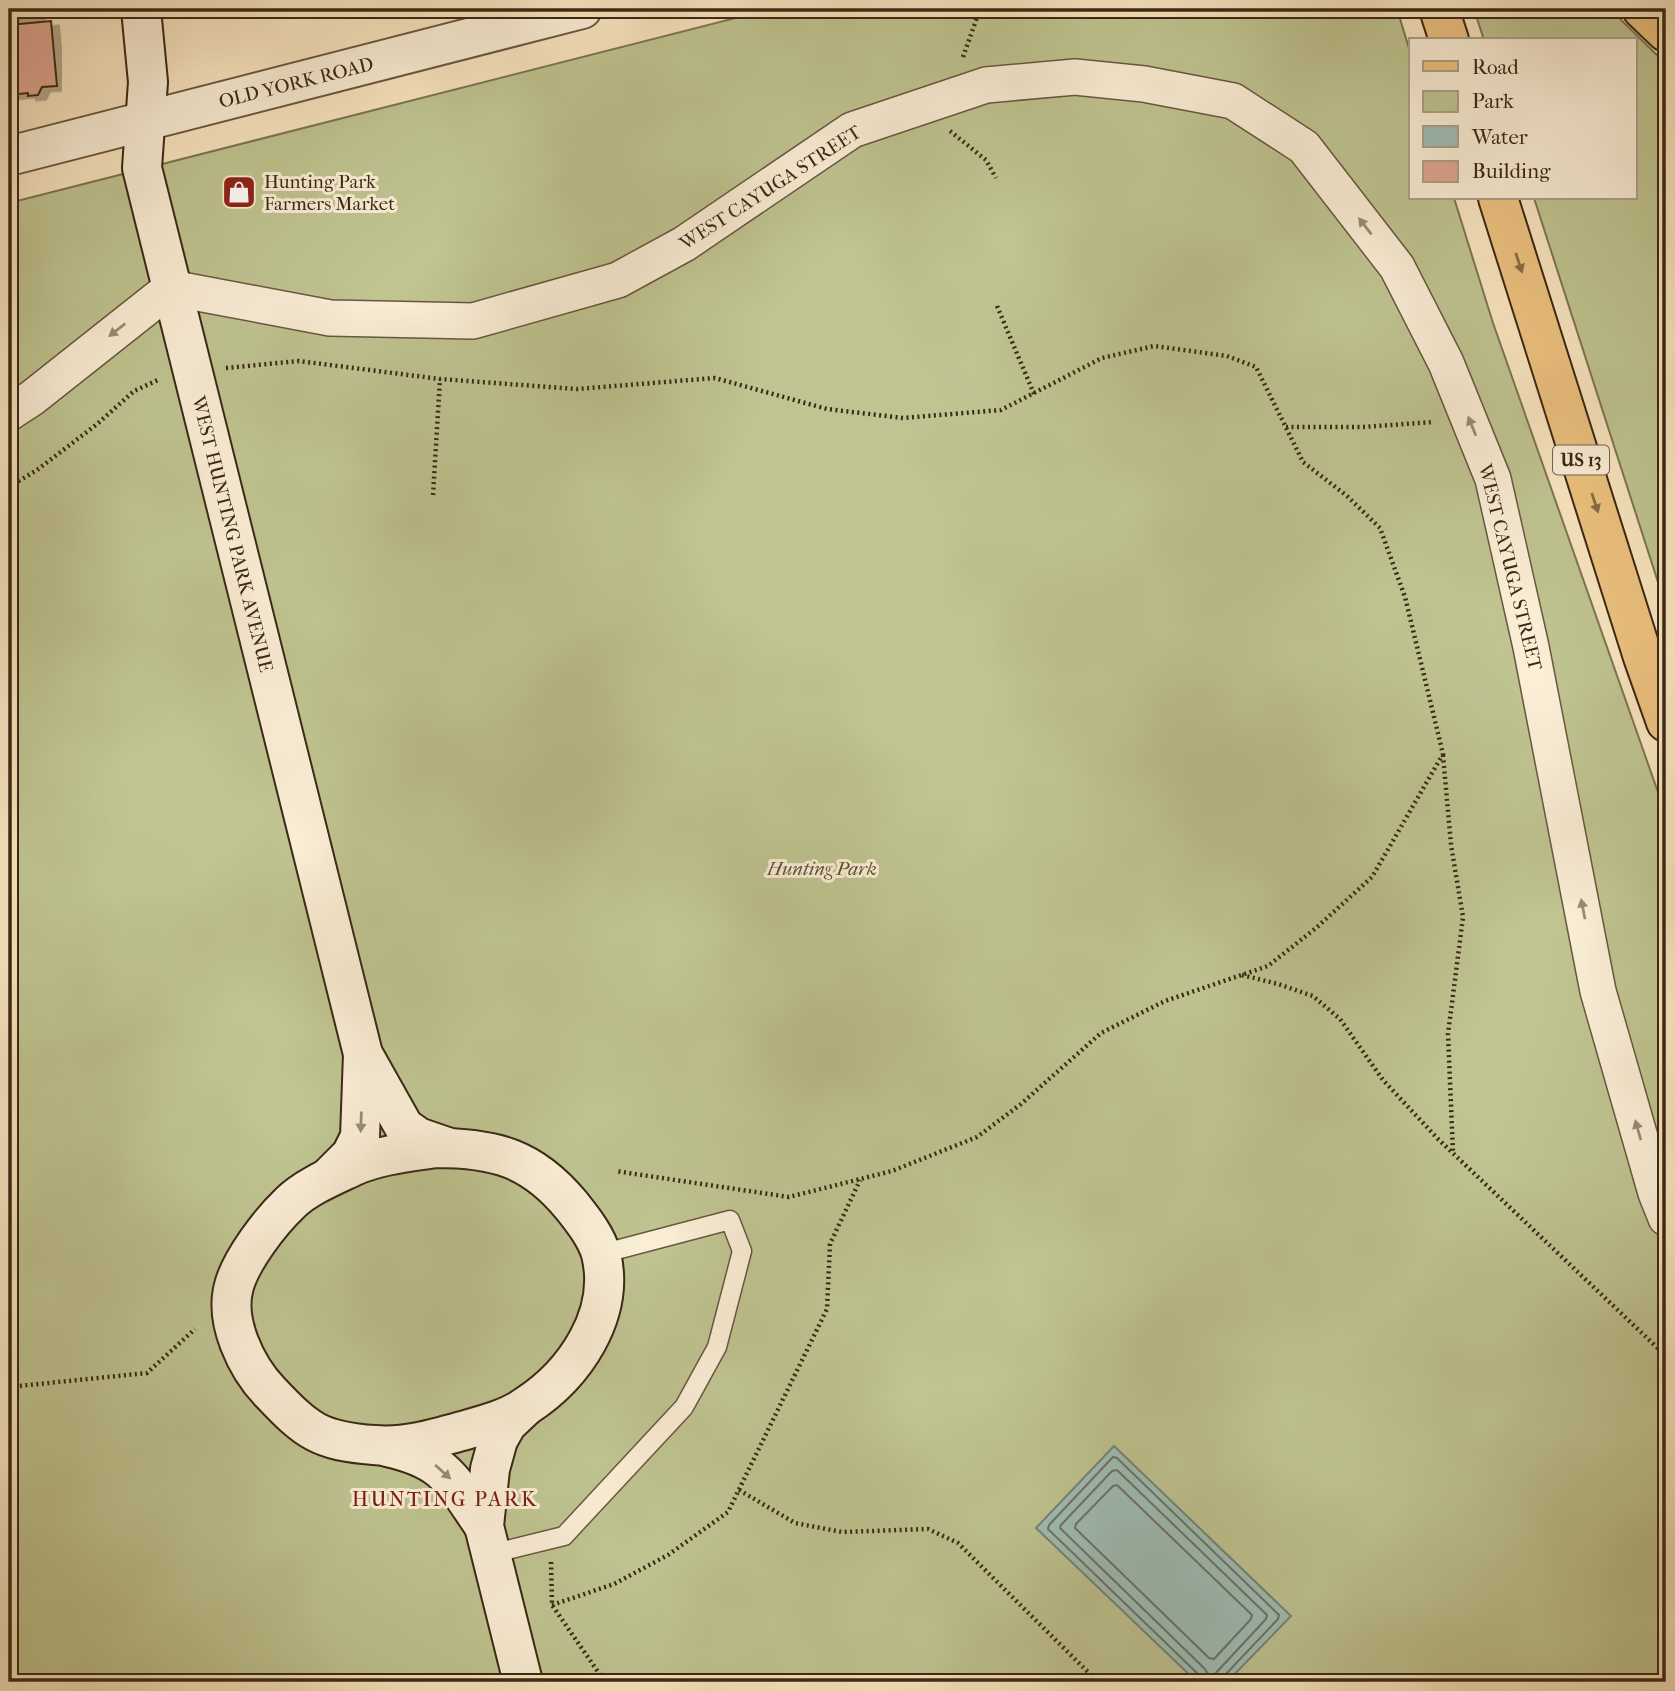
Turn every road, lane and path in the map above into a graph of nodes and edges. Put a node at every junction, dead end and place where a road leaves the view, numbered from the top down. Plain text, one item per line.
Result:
1 (141, 9) edge
2 (582, 9) edge
3 (980, 9) edge
4 (1438, 9) edge
5 (1447, 38) edge
6 (959, 69) dead end
7 (145, 121) junction
8 (946, 128) dead end
9 (9, 156) edge
10 (996, 178) dead end
11 (1499, 200) edge
12 (171, 288) junction
13 (997, 306) dead end
14 (219, 368) dead end
15 (167, 376) dead end
16 (440, 379) junction
17 (1034, 394) junction
18 (9, 413) edge
19 (1441, 422) dead end
20 (1286, 427) junction
21 (9, 486) edge
22 (433, 495) dead end
23 (1666, 722) edge
24 (1443, 754) junction
25 (1241, 975) junction
26 (363, 1054) junction
27 (450, 1148) junction
28 (1453, 1153) junction
29 (615, 1171) dead end
30 (860, 1179) junction
31 (326, 1180) junction
32 (1666, 1218) edge
33 (601, 1254) junction
34 (195, 1329) dead end
35 (1666, 1356) edge
36 (9, 1387) edge
37 (525, 1407) junction
38 (382, 1446) junction
39 (739, 1490) junction
40 (487, 1540) junction
41 (551, 1561) dead end
42 (552, 1605) junction
43 (523, 1682) edge
44 (606, 1682) edge
45 (1098, 1682) edge

1 - 7 main road, WEST HUNTING PARK AVENUE
2 - 7 main road, OLD YORK ROAD
3 - 6 path
4 - 5 main road
7 - 9 main road, OLD YORK ROAD
7 - 12 main road, WEST HUNTING PARK AVENUE
8 - 10 path
11 -> 23 main road, US 13
12 -> 18 street
12 - 26 main road, WEST HUNTING PARK AVENUE
32 -> 12 street, WEST CAYUGA STREET
13 - 17 path
14 - 16 path
15 - 21 path
16 - 17 path
16 - 22 path
17 - 20 path
19 - 20 path
20 - 24 path
24 - 25 path
24 - 28 path
25 - 28 path
25 - 30 path
26 - 27 main road, WEST HUNTING PARK AVENUE
26 -> 31 main road, WEST HUNTING PARK AVENUE
27 - 31 main road, WEST HUNTING PARK AVENUE
27 - 33 main road, WEST HUNTING PARK AVENUE
28 - 35 path
29 - 30 path
30 - 39 path
31 - 38 main road, WEST HUNTING PARK AVENUE
33 - 37 main road, WEST HUNTING PARK AVENUE
33 - 40 lane
34 - 36 path
37 - 38 main road, WEST HUNTING PARK AVENUE
37 - 40 main road, WEST HUNTING PARK AVENUE
38 -> 40 main road, WEST HUNTING PARK AVENUE
39 - 42 path
39 - 45 path
40 - 43 main road, WEST HUNTING PARK AVENUE
41 - 42 path
42 - 44 path

